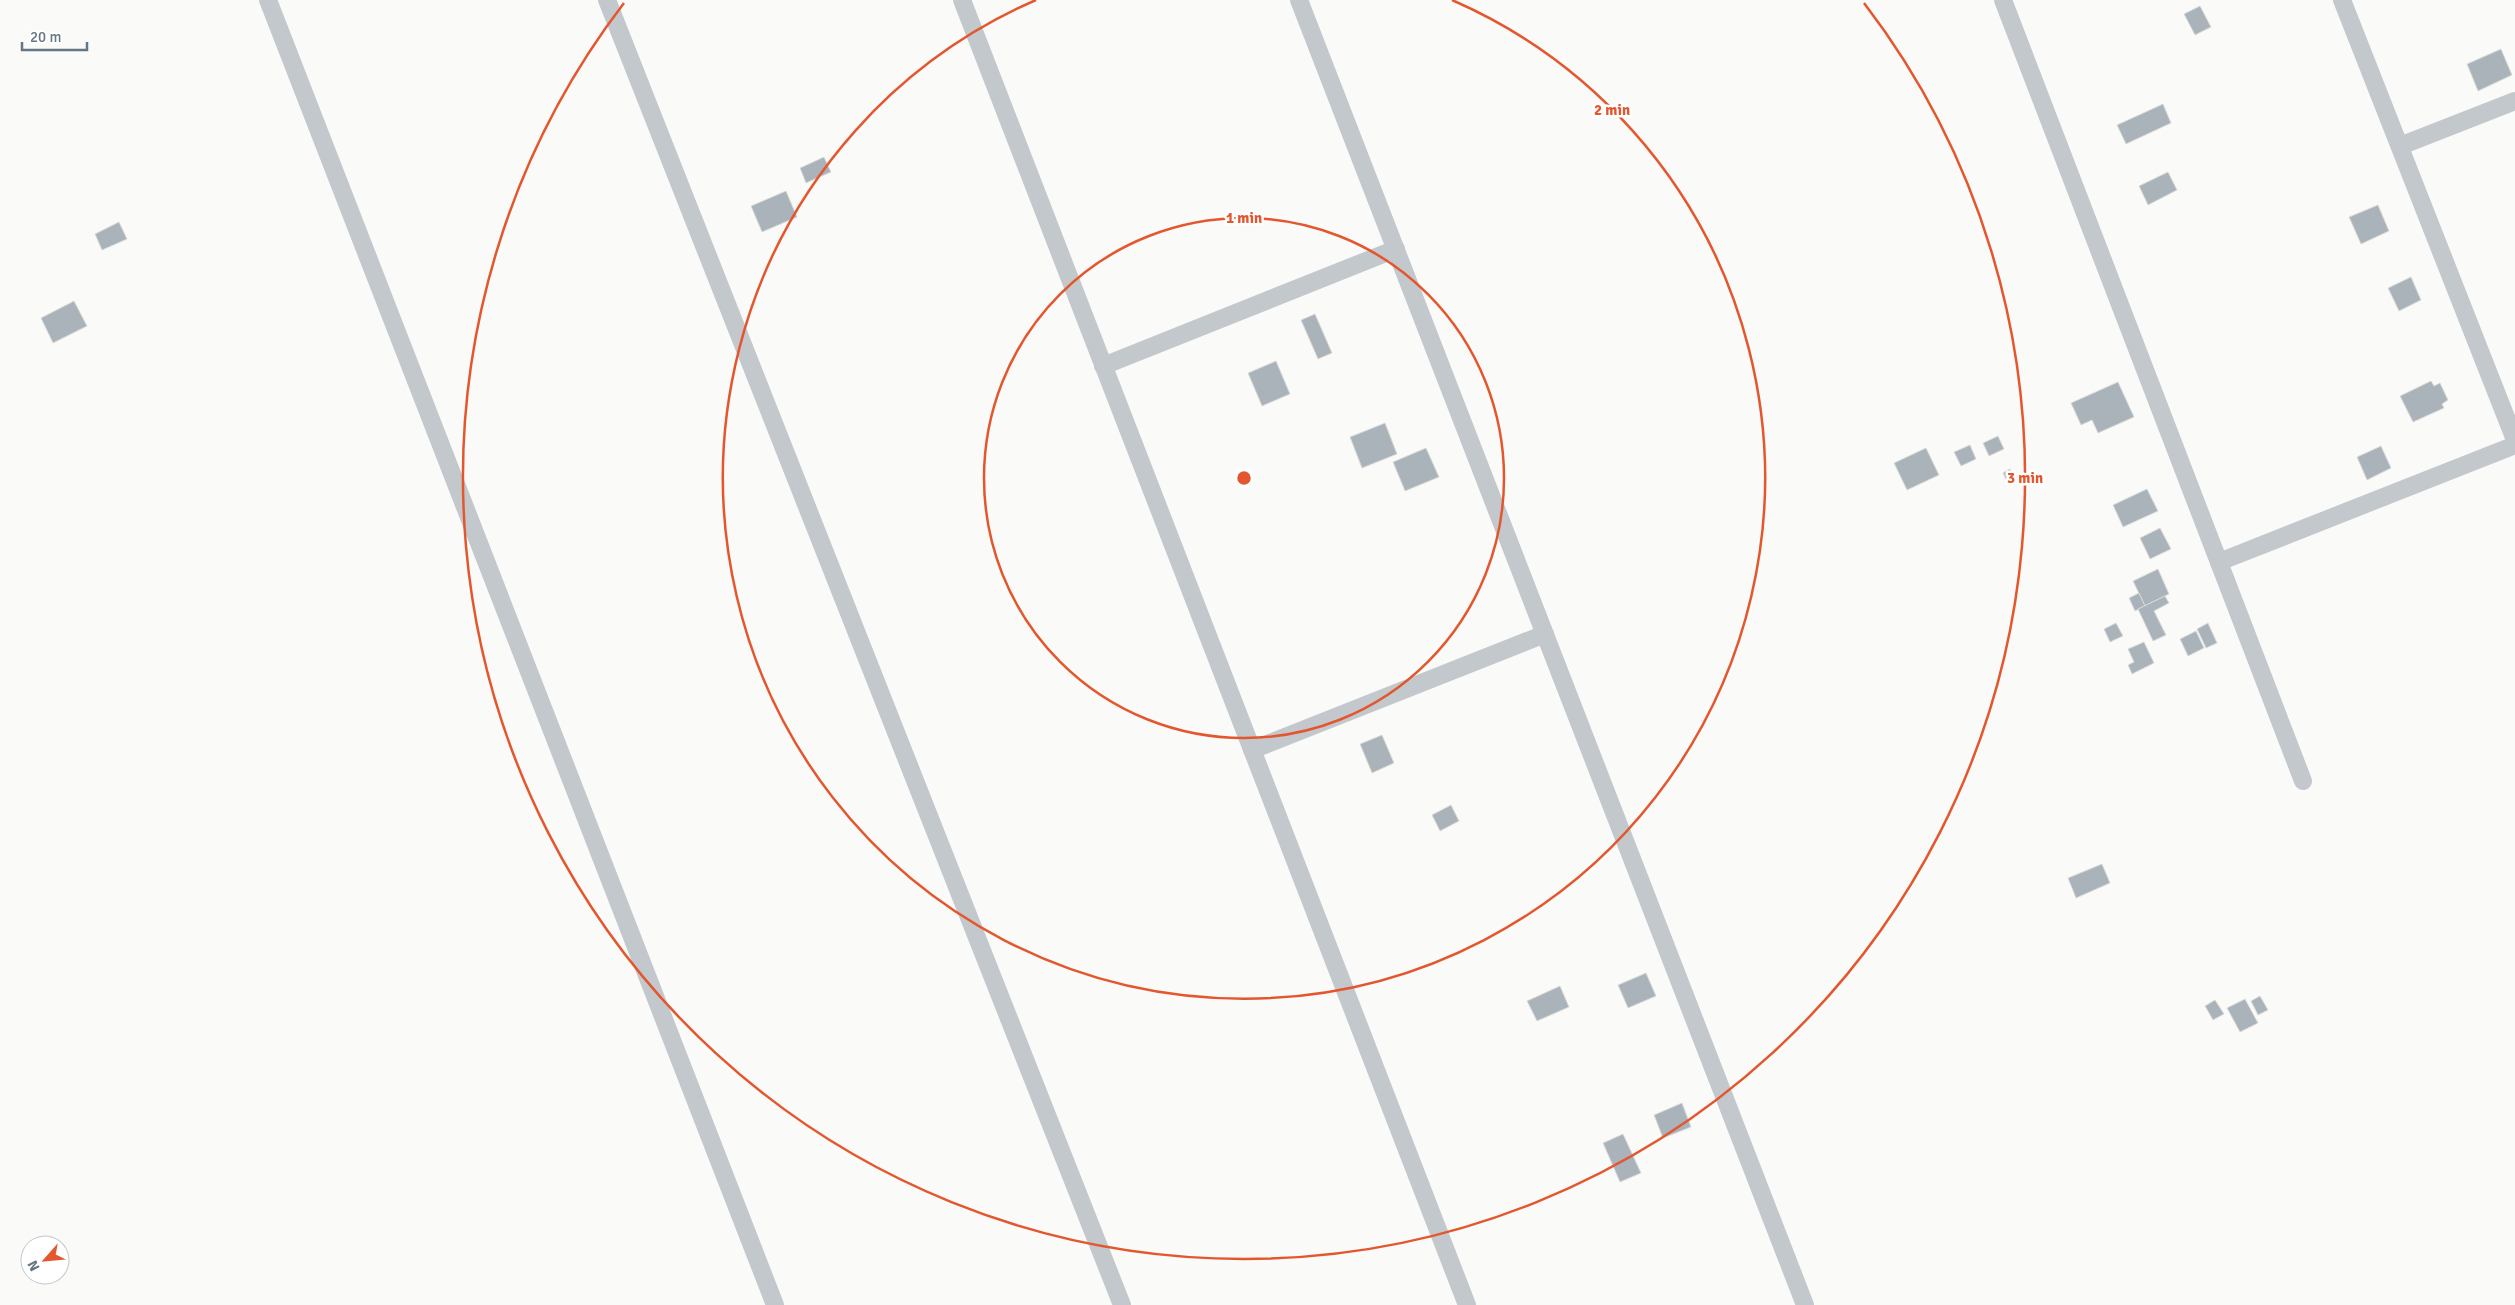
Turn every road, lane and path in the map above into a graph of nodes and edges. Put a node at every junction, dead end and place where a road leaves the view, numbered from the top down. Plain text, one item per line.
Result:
1 (268, 0) edge
2 (607, 0) edge
3 (962, 0) edge
4 (1299, 0) edge
5 (2003, 0) edge
6 (2342, 0) edge
7 (2515, 102) edge
8 (2400, 146) junction
9 (1396, 249) junction
10 (1103, 366) junction
11 (2515, 440) edge
12 (2515, 445) edge
13 (2219, 562) junction
14 (1545, 634) junction
15 (1252, 750) junction
16 (2303, 781) dead end
17 (775, 1305) edge
18 (1122, 1305) edge
19 (1467, 1305) edge
20 (1805, 1305) edge

1 - 17 street
2 - 18 street
3 - 10 street
4 - 9 street
5 - 13 street
6 - 8 street
7 - 8 street
8 - 11 street
9 - 10 street
9 - 14 street
10 - 15 street
12 - 13 street
13 - 16 street
14 - 15 street
14 - 20 street
15 - 19 street

